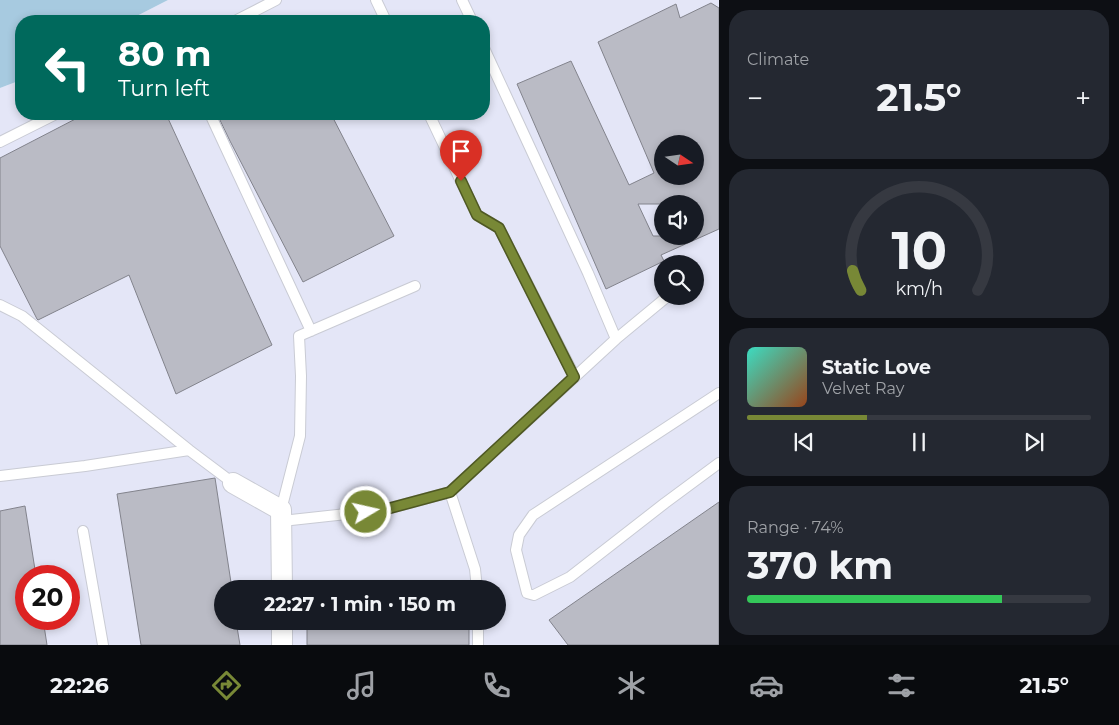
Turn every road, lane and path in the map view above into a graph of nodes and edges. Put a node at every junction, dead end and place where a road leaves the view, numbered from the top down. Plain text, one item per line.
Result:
1 (276, 0) edge
2 (376, 0) edge
3 (462, 0) edge
4 (247, 15) edge
5 (383, 15) edge
6 (469, 15) edge
7 (490, 61) edge
8 (44, 120) edge
9 (213, 120) edge
10 (432, 120) edge
11 (0, 142) edge
12 (415, 286) dead end
13 (0, 304) edge
14 (657, 305) edge
15 (311, 331) junction
16 (616, 339) junction
17 (574, 377) junction
18 (719, 393) edge
19 (189, 450) junction
20 (719, 463) edge
21 (0, 476) edge
22 (233, 483) joint
23 (450, 492) junction
24 (282, 516) junction
25 (83, 531) dead end
26 (282, 580) edge
27 (476, 580) edge
28 (282, 630) edge
29 (478, 630) edge
30 (103, 645) edge
31 (282, 645) edge
32 (478, 645) edge

1 - 4 lane
2 - 5 lane
3 - 6 lane
7 - 16 lane
8 - 11 lane
9 - 15 lane
10 - 17 lane
12 - 15 lane
13 - 19 lane
14 - 16 lane
15 - 24 lane
16 - 17 lane
17 - 23 lane
18 - 20 lane
19 - 21 lane
19 - 22 lane
22 - 24 street
23 - 24 lane
23 - 27 lane
24 - 26 street
25 - 30 lane
28 - 31 street
29 - 32 lane

